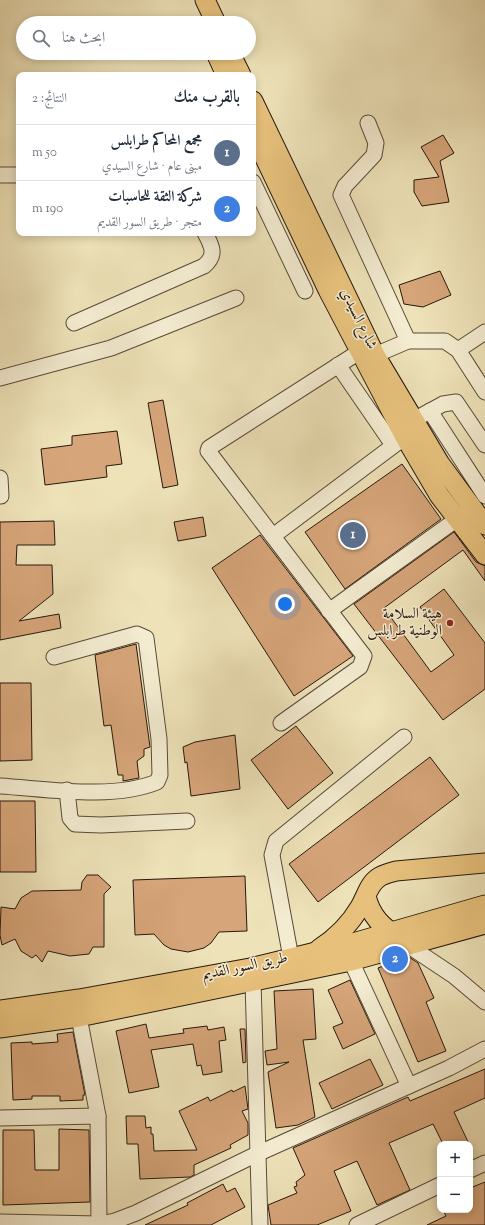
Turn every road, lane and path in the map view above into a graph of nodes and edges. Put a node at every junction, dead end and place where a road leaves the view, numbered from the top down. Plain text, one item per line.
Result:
1 (191, 0) edge
2 (205, 0) edge
3 (199, 16) edge
4 (213, 16) edge
5 (219, 60) edge
6 (234, 60) edge
7 (225, 72) edge
8 (240, 72) edge
9 (256, 107) edge
10 (368, 123) dead end
11 (256, 139) edge
12 (0, 175) edge
13 (15, 175) dead end
14 (256, 188) edge
15 (207, 236) edge
16 (304, 291) dead end
17 (236, 298) dead end
18 (74, 323) dead end
19 (485, 332) edge
20 (408, 342) junction
21 (458, 350) junction
22 (367, 353) junction
23 (338, 365) junction
24 (0, 378) edge
25 (485, 392) edge
26 (430, 411) junction
27 (404, 434) junction
28 (485, 445) edge
29 (0, 478) edge
30 (1, 496) dead end
31 (472, 508) edge
32 (485, 525) edge
33 (273, 536) junction
34 (485, 555) edge
35 (329, 611) junction
36 (54, 657) dead end
37 (281, 723) dead end
38 (404, 738) dead end
39 (0, 786) edge
40 (67, 790) junction
41 (187, 821) dead end
42 (485, 863) edge
43 (366, 896) junction
44 (485, 905) edge
45 (485, 924) edge
46 (391, 932) junction
47 (409, 946) junction
48 (312, 953) junction
49 (291, 958) junction
50 (351, 961) junction
51 (252, 975) junction
52 (485, 1002) edge
53 (0, 1010) edge
54 (79, 1017) junction
55 (0, 1028) edge
56 (485, 1049) edge
57 (409, 1086) junction
58 (98, 1116) junction
59 (0, 1118) edge
60 (257, 1154) junction
61 (485, 1163) edge
62 (473, 1169) edge
63 (437, 1186) edge
64 (0, 1222) edge
65 (99, 1224) edge
66 (260, 1225) edge
67 (357, 1225) edge

1 - 3 main road
2 - 4 main road
5 - 7 main road
6 - 8 main road
9 - 22 main road, شارع السيدي
10 - 20 street
11 - 22 main road, شارع السيدي
12 - 13 street
14 - 16 street
15 - 18 street
17 - 24 street
19 - 21 street
20 - 21 street
20 - 22 street
21 - 25 street
22 - 23 street
22 - 27 main road, شارع السيدي
23 - 27 street
23 - 33 street
26 - 27 street
26 - 28 street
26 - 31 street
27 - 31 main road, شارع السيدي
27 - 33 street
29 - 30 street
31 - 32 main road, شارع السيدي
31 - 34 main road, شارع السيدي
31 - 35 street
33 - 35 street
35 - 37 street
36 - 40 street
38 - 49 street
39 - 40 street
40 - 41 street
42 - 43 main road
43 - 46 main road
43 - 48 main road
44 - 46 main road, طريق السور القديم
45 - 47 main road, طريق السور القديم
46 - 47 main road
46 - 48 main road, طريق السور القديم
47 - 50 main road, طريق السور القديم
47 - 52 street
48 - 49 main road, طريق السور القديم
49 - 51 main road, طريق السور القديم
50 - 51 main road, طريق السور القديم
50 - 57 street
51 - 53 main road, طريق السور القديم
51 - 54 main road, طريق السور القديم
51 - 60 street
54 - 55 main road, طريق السور القديم
54 - 58 street
56 - 57 street
57 - 60 street
58 - 59 street
58 - 65 street
60 - 65 street
60 - 66 street
61 - 62 street
63 - 67 street
64 - 65 street

